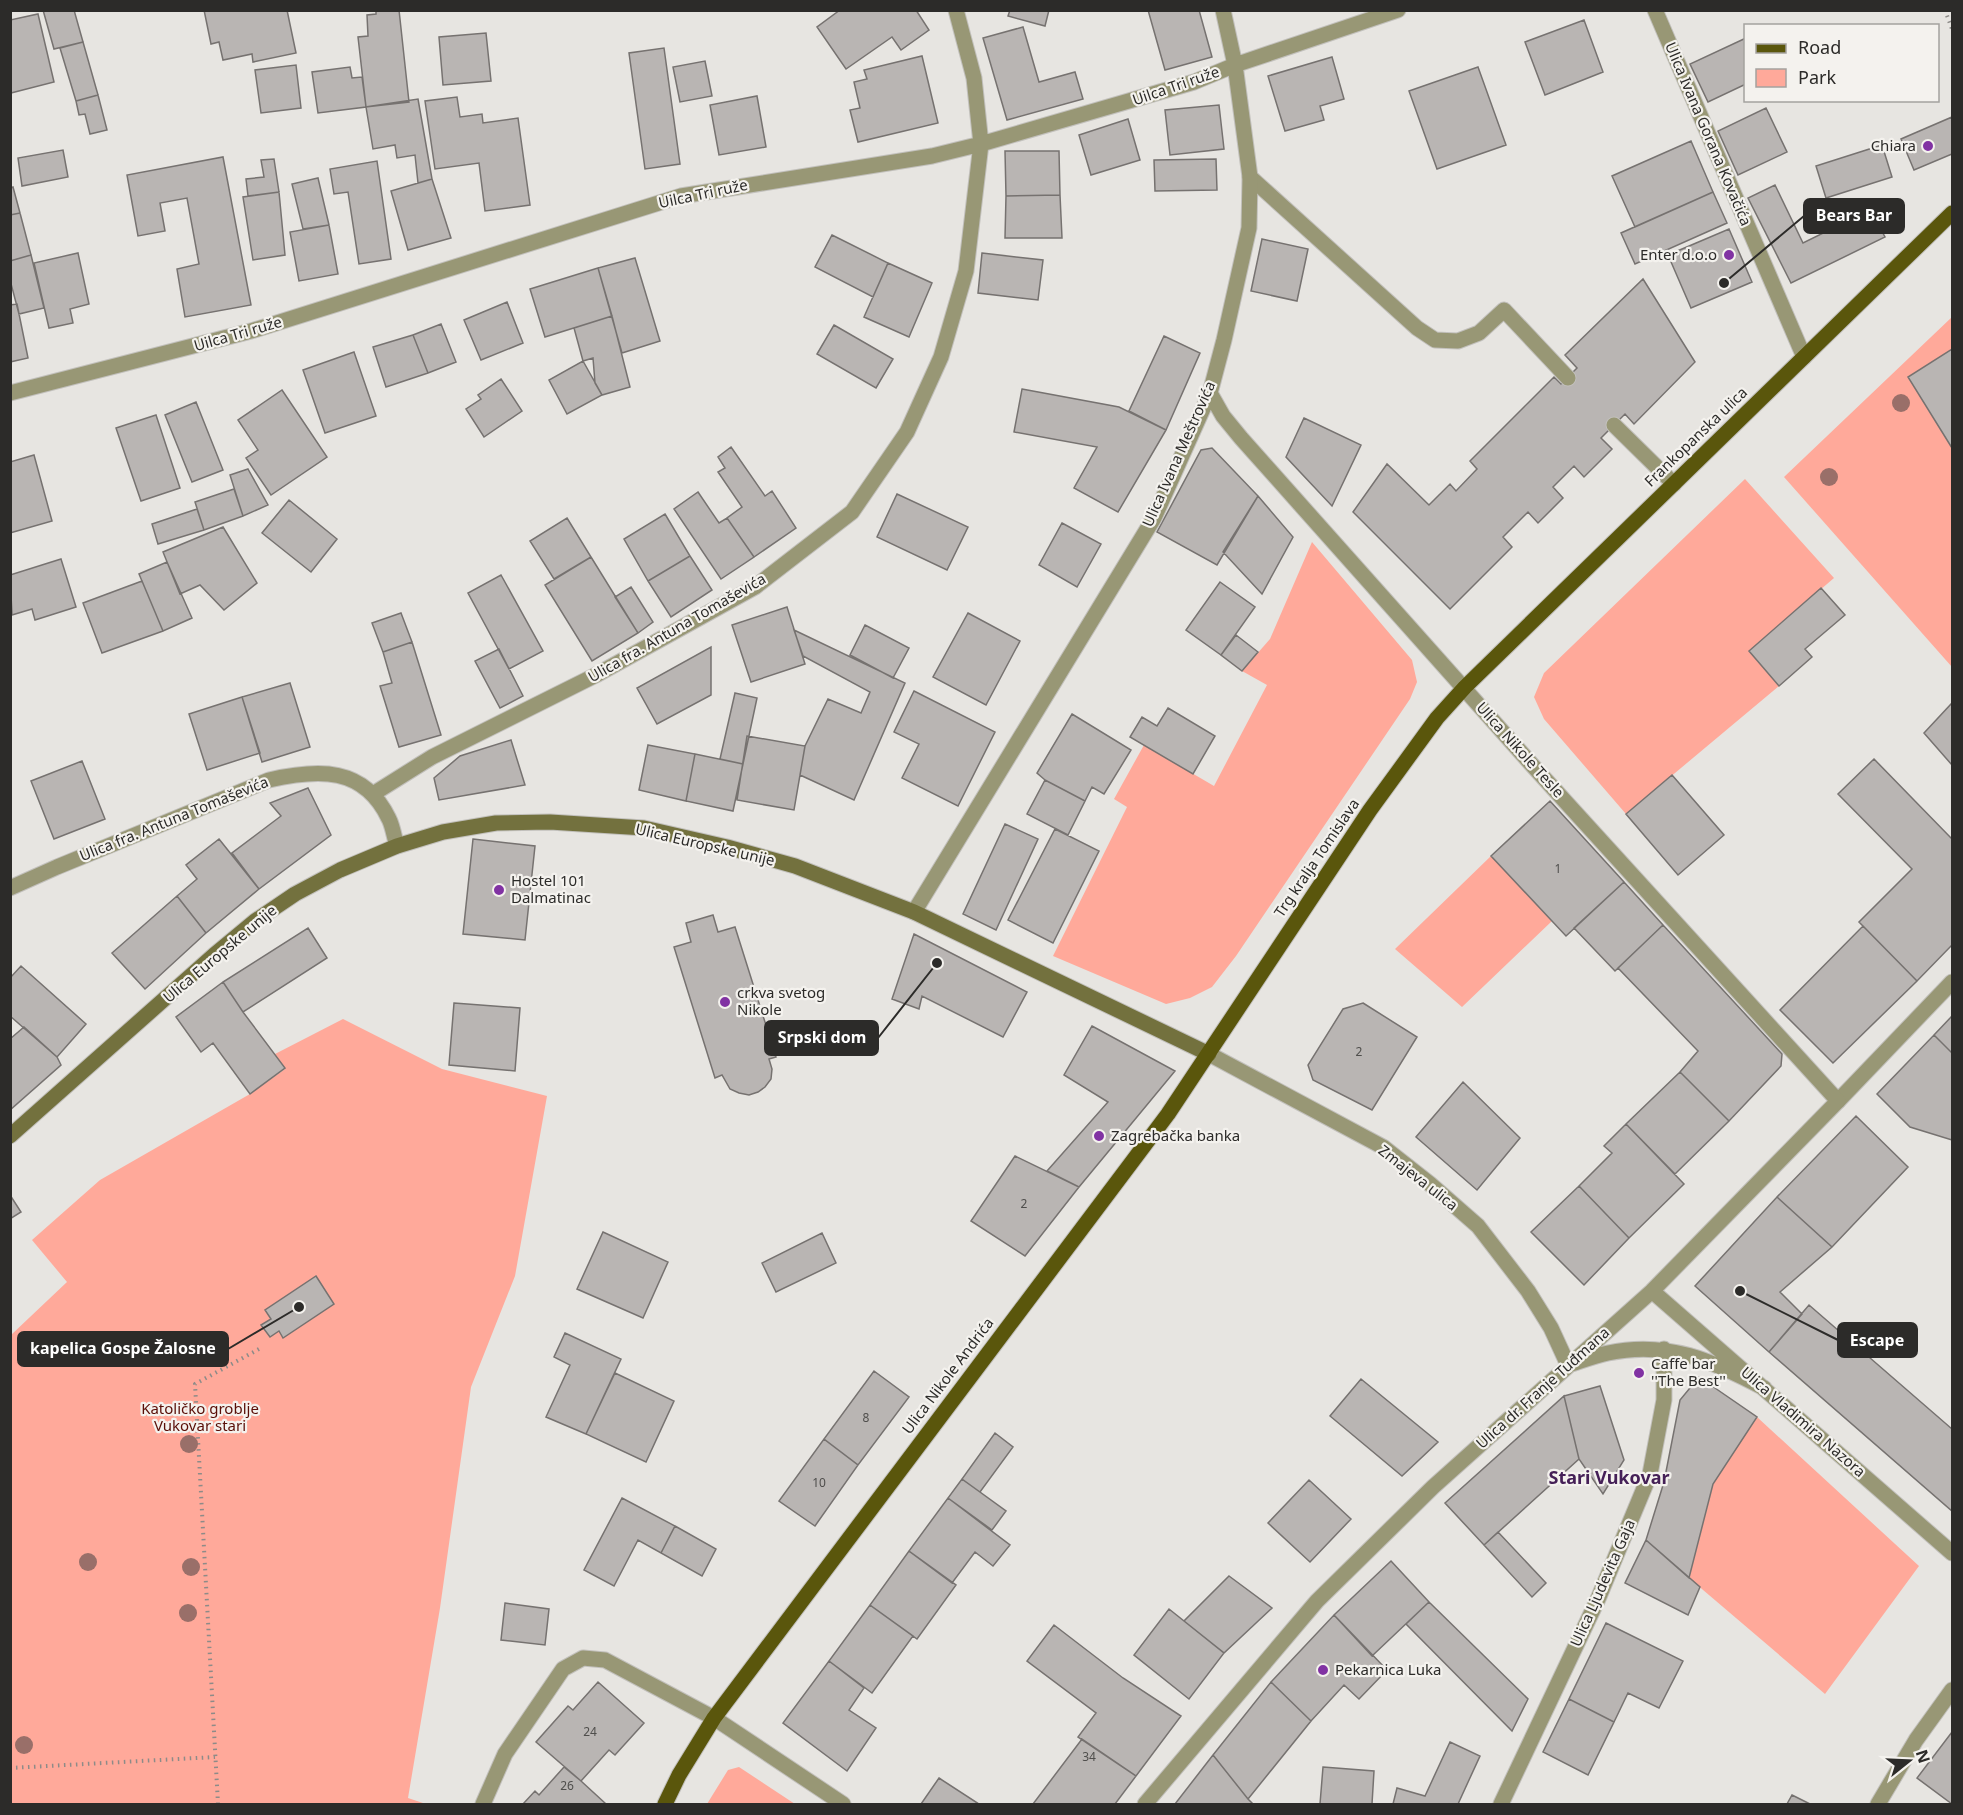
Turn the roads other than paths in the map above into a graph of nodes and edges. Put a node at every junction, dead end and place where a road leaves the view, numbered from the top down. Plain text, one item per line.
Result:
1 (956, 10) edge
2 (1223, 10) edge
3 (1398, 10) edge
4 (1655, 10) edge
5 (1234, 65) junction
6 (981, 144) junction
7 (1250, 177) junction
8 (1953, 213) edge
9 (1804, 357) junction
10 (1568, 378) dead end
11 (10, 393) edge
12 (1209, 393) junction
13 (1614, 425) dead end
14 (1674, 484) junction
15 (1465, 687) junction
16 (373, 794) junction
17 (397, 846) junction
18 (10, 888) edge
19 (914, 912) junction
20 (1953, 982) edge
21 (1209, 1054) junction
22 (1838, 1101) junction
23 (10, 1136) edge
24 (1652, 1291) junction
25 (1664, 1349) junction
26 (1568, 1365) junction
27 (1764, 1388) junction
28 (1953, 1553) edge
29 (1953, 1690) edge
30 (714, 1718) junction
31 (483, 1804) edge
32 (665, 1804) edge
33 (843, 1804) edge
34 (1145, 1804) edge
35 (1501, 1804) edge
36 (1878, 1804) edge

1 - 6 street, Ulica fra. Antuna Tomaševića
2 - 5 street, Ulica Ivana Meštrovića
3 - 5 street, Uilca Tri ruže
4 - 9 street, Ulica Ivana Gorana Kovačića
5 - 6 street, Uilca Tri ruže
5 - 7 street, Ulica Ivana Meštrovića
6 - 11 street, Uilca Tri ruže
6 - 16 street, Ulica fra. Antuna Tomaševića
7 - 10 street
7 - 12 street, Ulica Ivana Meštrovića
8 - 9 main road, Frankopanska ulica
9 - 14 main road, Frankopanska ulica
12 - 15 street, Ulica Nikole Tesle
12 - 19 street, Ulica Ivana Meštrovića
13 - 14 street
14 - 15 main road, Frankopanska ulica
15 - 21 main road, Trg kralja Tomislava
15 - 22 street, Ulica Nikole Tesle
16 - 17 street, Ulica fra. Antuna Tomaševića
16 - 18 street, Ulica fra. Antuna Tomaševića
17 - 19 main road, Ulica Europske unije
17 - 23 main road, Ulica Europske unije
19 - 21 main road, Ulica Europske unije
20 - 22 street, Ulica dr. Franje Tuđmana
21 - 26 street, Zmajeva ulica
21 - 30 main road, Ulica Nikole Andrića
22 - 24 street, Ulica dr. Franje Tuđmana
24 - 26 street, Ulica dr. Franje Tuđmana
24 - 27 street, Ulica Vladimira Nazora
25 - 26 street
25 - 27 street
25 - 35 street, Ulica Ljudevita Gaja
26 - 34 street, Ulica dr. Franje Tuđmana
27 - 28 street, Ulica Vladimira Nazora
29 - 36 street
30 - 31 street
30 - 32 main road, Ulica Nikole Andrića
30 - 33 street

